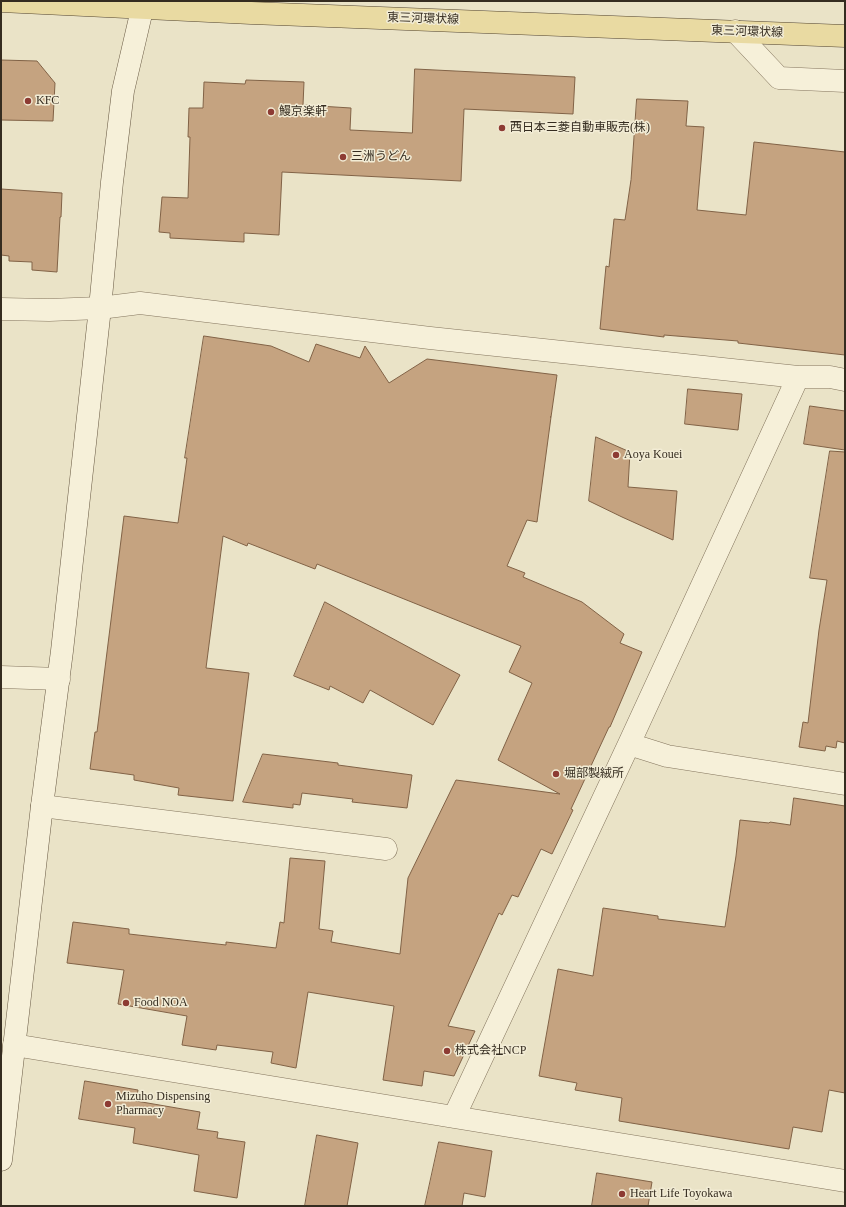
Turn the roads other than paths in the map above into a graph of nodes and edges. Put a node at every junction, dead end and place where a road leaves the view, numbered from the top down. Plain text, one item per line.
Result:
1 (1, 1) edge
2 (144, 4) edge
3 (735, 31) junction
4 (845, 36) edge
5 (845, 81) edge
6 (1, 308) edge
7 (100, 308) junction
8 (798, 377) junction
9 (845, 380) edge
10 (1, 677) edge
11 (59, 679) junction
12 (629, 744) junction
13 (845, 784) edge
14 (42, 806) junction
15 (386, 849) dead end
16 (14, 1045) junction
17 (454, 1117) junction
18 (1, 1160) edge
19 (845, 1182) edge

1 - 2 main road, 東三河環状線
2 - 3 main road, 東三河環状線
2 - 7 street
3 - 4 main road, 東三河環状線
3 - 5 street
6 - 7 street
7 - 8 street
7 - 11 street
8 - 9 street
8 - 12 street
10 - 11 street
11 - 14 street
12 - 13 street
12 - 17 street
14 - 15 street
14 - 16 street
16 - 17 street
16 - 18 street
17 - 19 street

